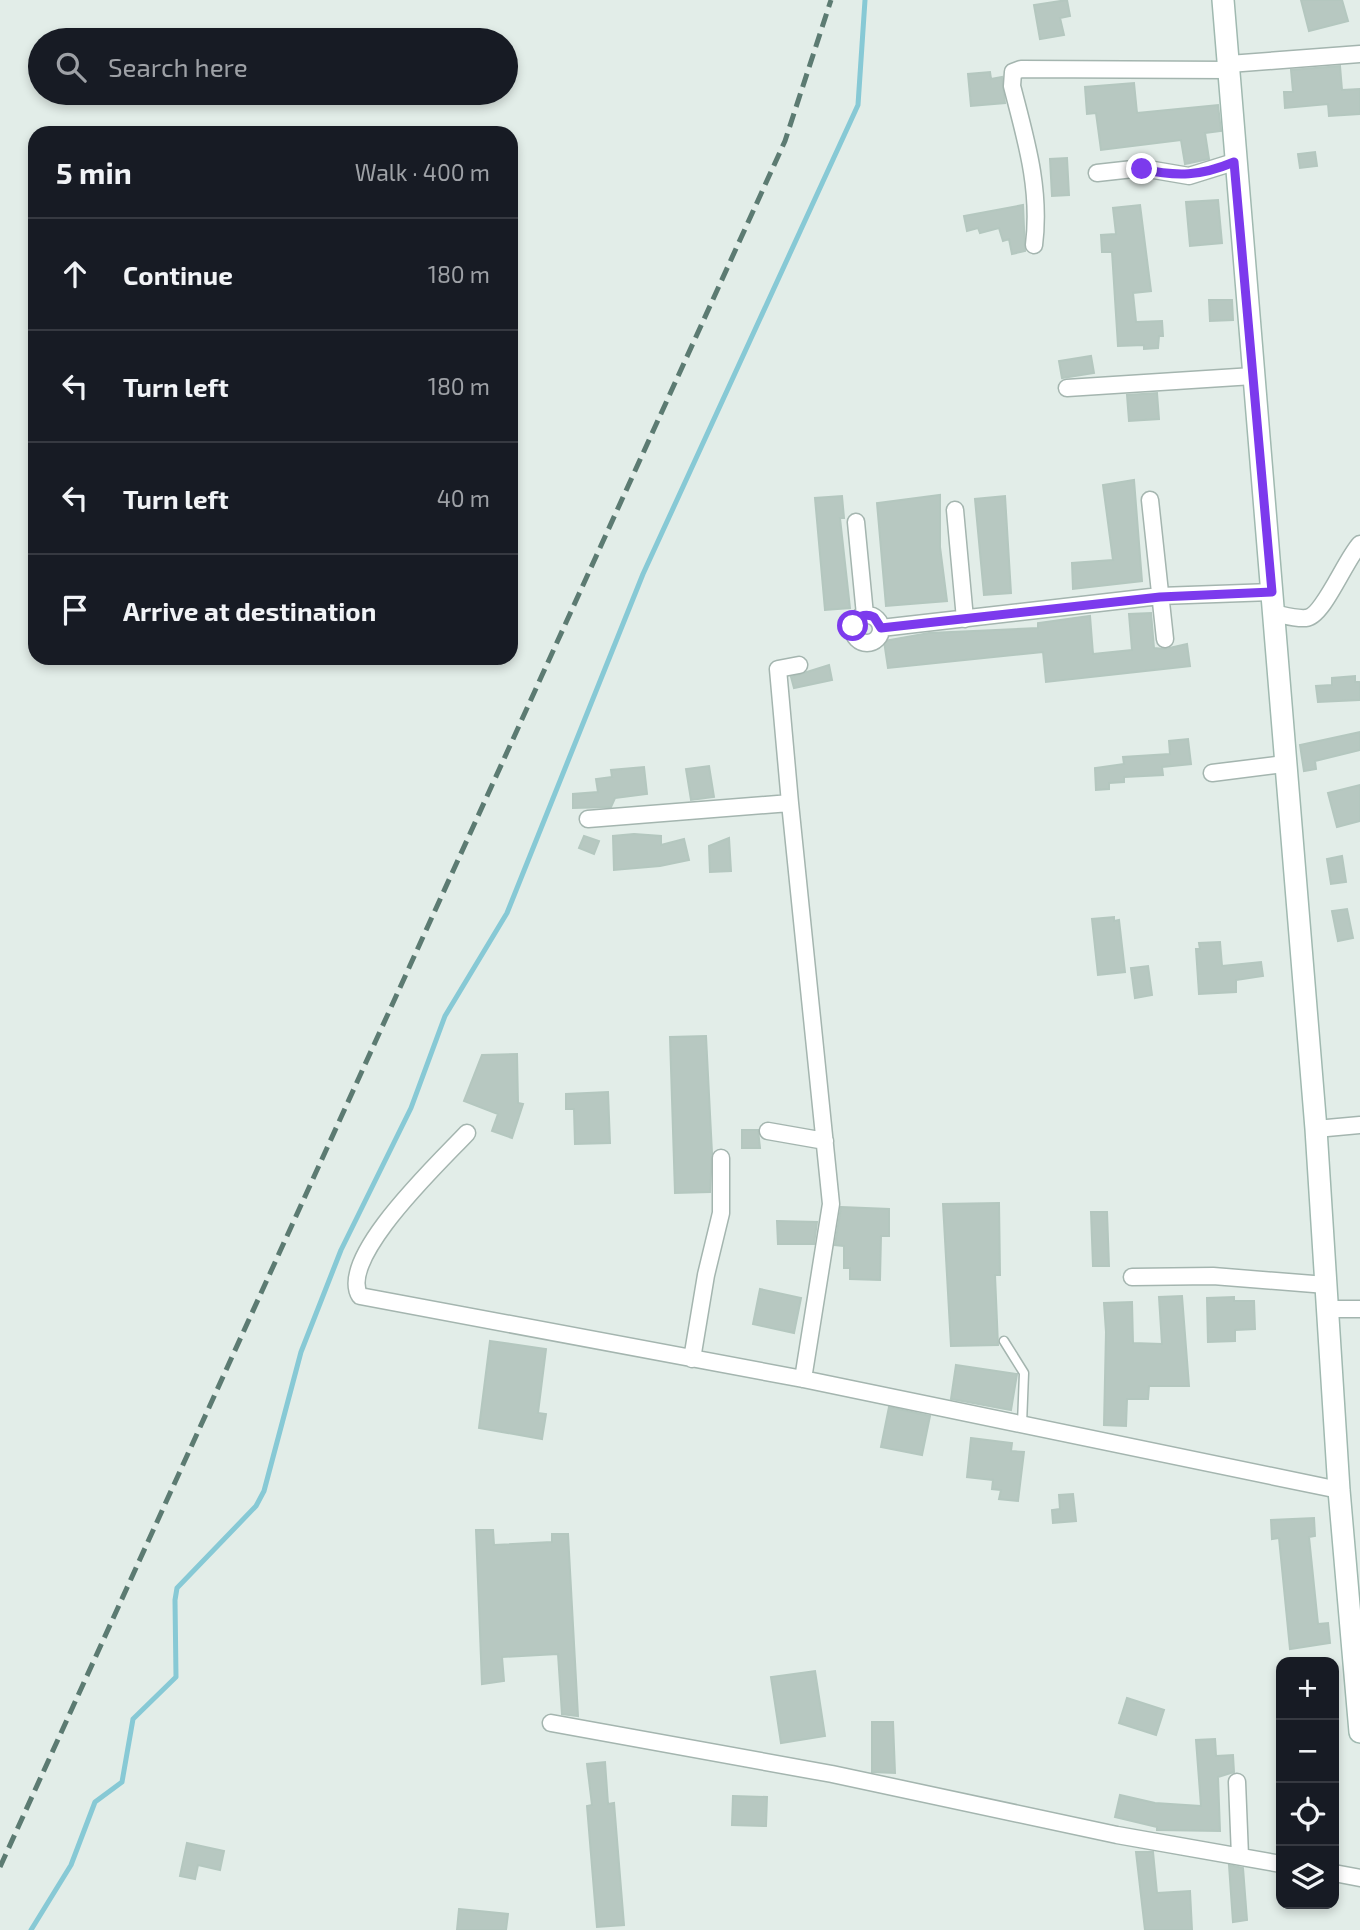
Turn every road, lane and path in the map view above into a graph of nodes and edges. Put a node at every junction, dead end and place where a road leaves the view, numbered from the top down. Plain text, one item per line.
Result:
1 (1223, 0) edge
2 (1360, 54) edge
3 (1229, 67) junction
4 (1234, 162) junction
5 (1097, 173) dead end
6 (1034, 245) dead end
7 (1253, 376) junction
8 (1067, 388) dead end
9 (1150, 500) dead end
10 (955, 510) dead end
11 (856, 522) dead end
12 (1360, 544) edge
13 (1160, 597) junction
14 (1273, 603) junction
15 (865, 615) junction
16 (965, 619) junction
17 (881, 628) junction
18 (1166, 639) dead end
19 (799, 665) dead end
20 (1284, 764) junction
21 (1212, 773) dead end
22 (790, 803) junction
23 (588, 819) dead end
24 (1360, 1125) edge
25 (1316, 1129) junction
26 (768, 1131) dead end
27 (467, 1133) dead end
28 (825, 1142) junction
29 (721, 1158) dead end
30 (1132, 1277) dead end
31 (1326, 1285) junction
32 (1328, 1309) junction
33 (1360, 1309) edge
34 (1004, 1340) dead end
35 (692, 1359) junction
36 (803, 1379) junction
37 (1022, 1424) junction
38 (1339, 1490) junction
39 (551, 1723) dead end
40 (1360, 1732) edge
41 (1237, 1782) dead end
42 (1240, 1856) junction
43 (1276, 1863) edge
44 (1339, 1874) edge
45 (1360, 1878) edge

1 - 3 street
2 - 3 street
3 - 4 street
3 - 6 street
4 - 5 street
4 - 7 street
7 - 8 street
7 - 14 street
9 - 13 street
10 - 16 street
11 - 15 street
12 - 14 street
13 - 14 street
13 - 16 street
13 - 18 street
14 - 20 street
15 - 17 street
15 - 17 street
16 - 17 street
19 - 22 street
20 - 21 street
20 - 25 street
22 - 23 street
22 - 28 street
24 - 25 street
25 - 31 street
26 - 28 street
27 - 35 street
28 - 36 street
29 - 35 street
30 - 31 street
31 - 32 street
32 - 33 street
32 - 38 street
34 - 37 lane
35 - 36 street
36 - 37 street
37 - 38 street
38 - 40 street
39 - 42 street
41 - 42 street
42 - 43 street
44 - 45 street

